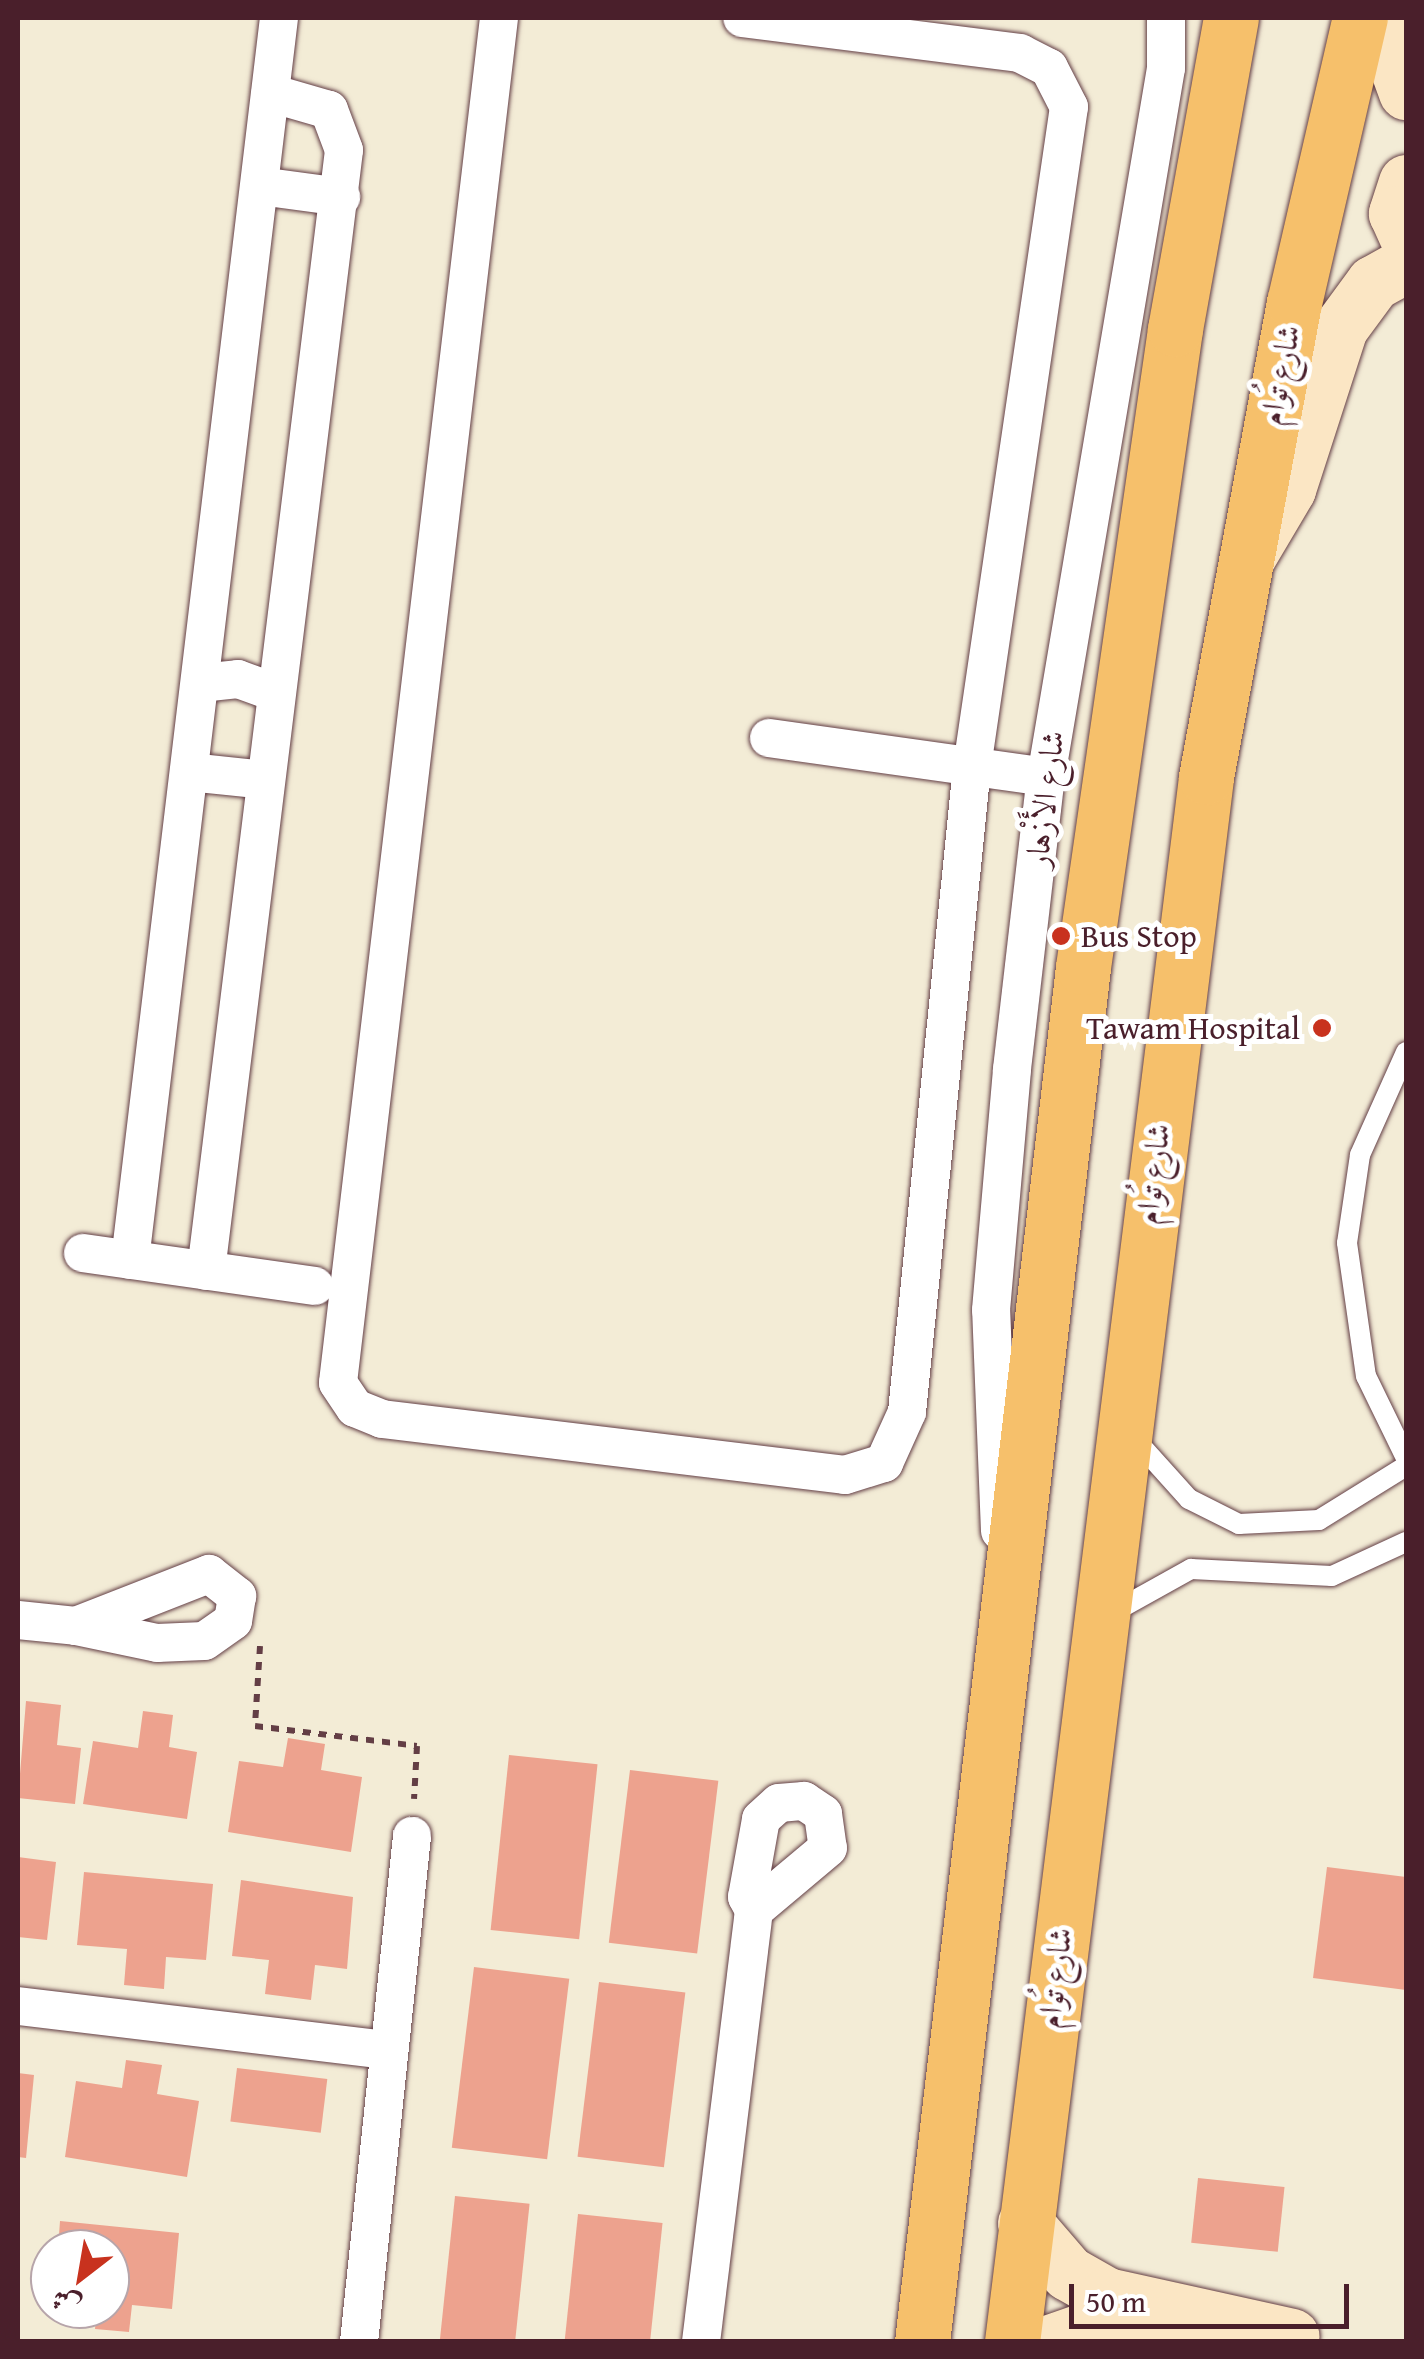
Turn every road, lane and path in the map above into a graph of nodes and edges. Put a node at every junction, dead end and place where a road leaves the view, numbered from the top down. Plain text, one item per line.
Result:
1 (280, 18) edge
2 (499, 18) edge
3 (742, 18) edge
4 (1166, 18) edge
5 (1231, 18) edge
6 (1360, 18) edge
7 (1380, 18) edge
8 (1406, 92) edge
9 (270, 93) junction
10 (1406, 182) edge
11 (260, 186) junction
12 (340, 197) junction
13 (1406, 235) edge
14 (1406, 265) edge
15 (1242, 566) junction
16 (200, 683) junction
17 (274, 692) junction
18 (769, 738) dead end
19 (972, 767) junction
20 (189, 772) junction
21 (1046, 777) junction
22 (265, 780) junction
23 (1406, 1052) edge
24 (83, 1253) dead end
25 (130, 1260) junction
26 (206, 1271) junction
27 (315, 1286) dead end
28 (1126, 1427) junction
29 (1406, 1458) edge
30 (1406, 1466) edge
31 (1406, 1542) edge
32 (1008, 1587) junction
33 (18, 1620) edge
34 (233, 1621) junction
35 (1100, 1621) junction
36 (76, 1626) junction
37 (412, 1836) joint
38 (754, 1910) dead end
39 (18, 2006) edge
40 (387, 2050) junction
41 (1025, 2222) junction
42 (1315, 2339) edge
43 (359, 2342) edge
44 (700, 2342) edge
45 (922, 2342) edge
46 (1012, 2342) edge
47 (1050, 2342) edge

1 - 9 street
2 - 19 street
3 - 19 street
4 - 21 street, شارع الأَزْهار
5 - 32 main road
6 - 15 main road, شارع تُوام
7 - 8 street
9 - 11 street
9 - 12 street
10 - 13 street
11 - 12 street
11 - 16 street
12 - 17 street
14 - 15 street
15 - 28 main road, شارع تُوام
16 - 17 street
16 - 20 street
17 - 22 street
18 - 19 street
19 - 21 street
20 - 22 street
20 - 25 street
21 - 32 street, شارع الأَزْهار
22 - 26 street
23 - 29 lane
24 - 25 street
25 - 26 street
26 - 27 street
28 - 30 lane
28 - 35 main road, شارع تُوام
31 - 35 lane
32 - 45 main road
33 - 36 street
34 - 36 street
34 - 36 street
34 - 37 path
35 - 41 main road, شارع تُوام
37 - 40 street
38 - 44 street
39 - 40 street
40 - 43 street
41 - 42 street
41 - 46 main road, شارع تُوام
42 - 47 street

